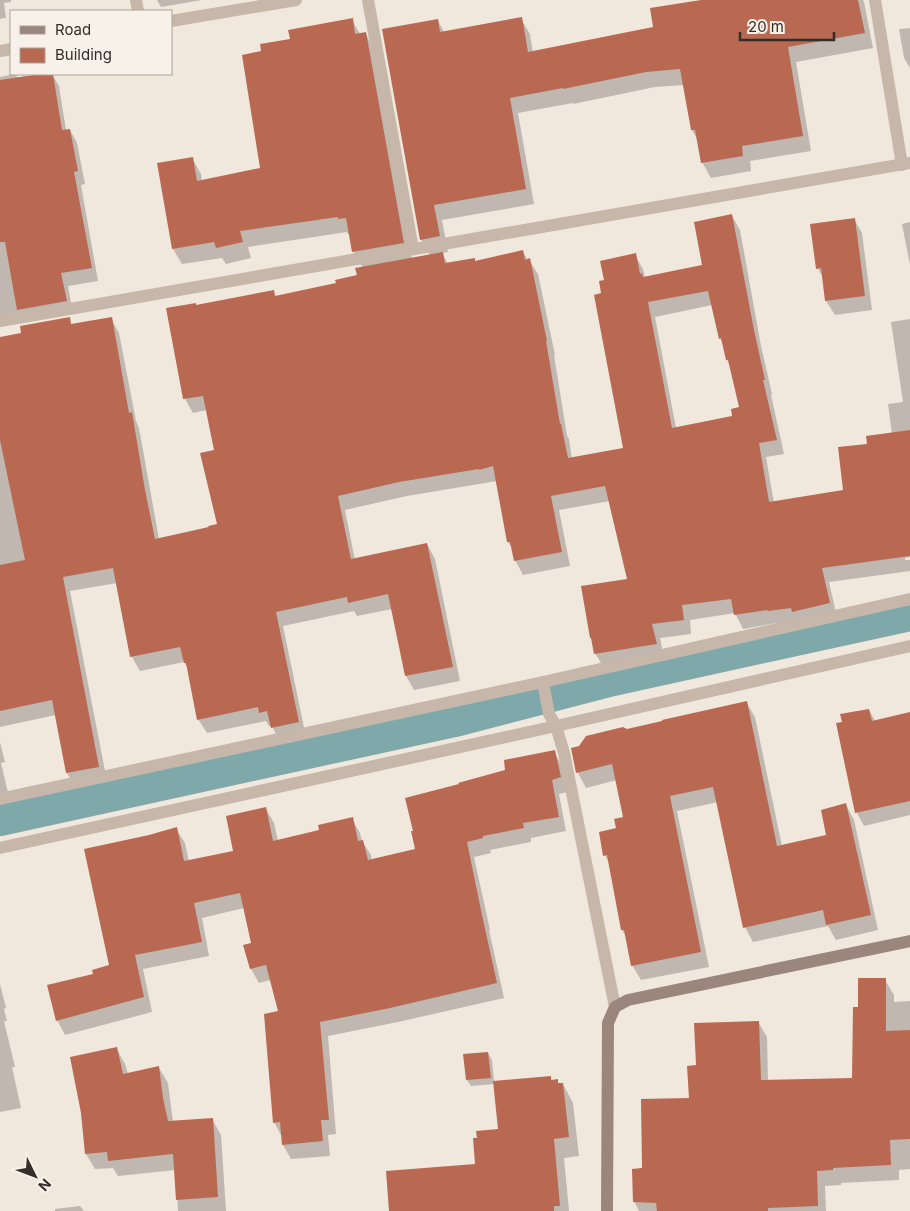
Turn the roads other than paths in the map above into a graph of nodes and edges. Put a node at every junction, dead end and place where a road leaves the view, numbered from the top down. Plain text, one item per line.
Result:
1 (296, 0) edge
2 (368, 0) edge
3 (875, 0) edge
4 (172, 21) edge
5 (906, 164) edge
6 (413, 249) junction
7 (0, 320) edge
8 (910, 599) edge
9 (910, 646) edge
10 (544, 686) junction
11 (556, 726) junction
12 (0, 799) edge
13 (0, 848) edge
14 (910, 942) edge
15 (615, 1007) junction
16 (607, 1211) edge

1 - 4 street
2 - 6 street
3 - 5 street
5 - 6 street
6 - 7 street
8 - 10 street
9 - 11 street
10 - 11 street
10 - 12 street
11 - 13 street
11 - 15 street
14 - 15 street
15 - 16 street

